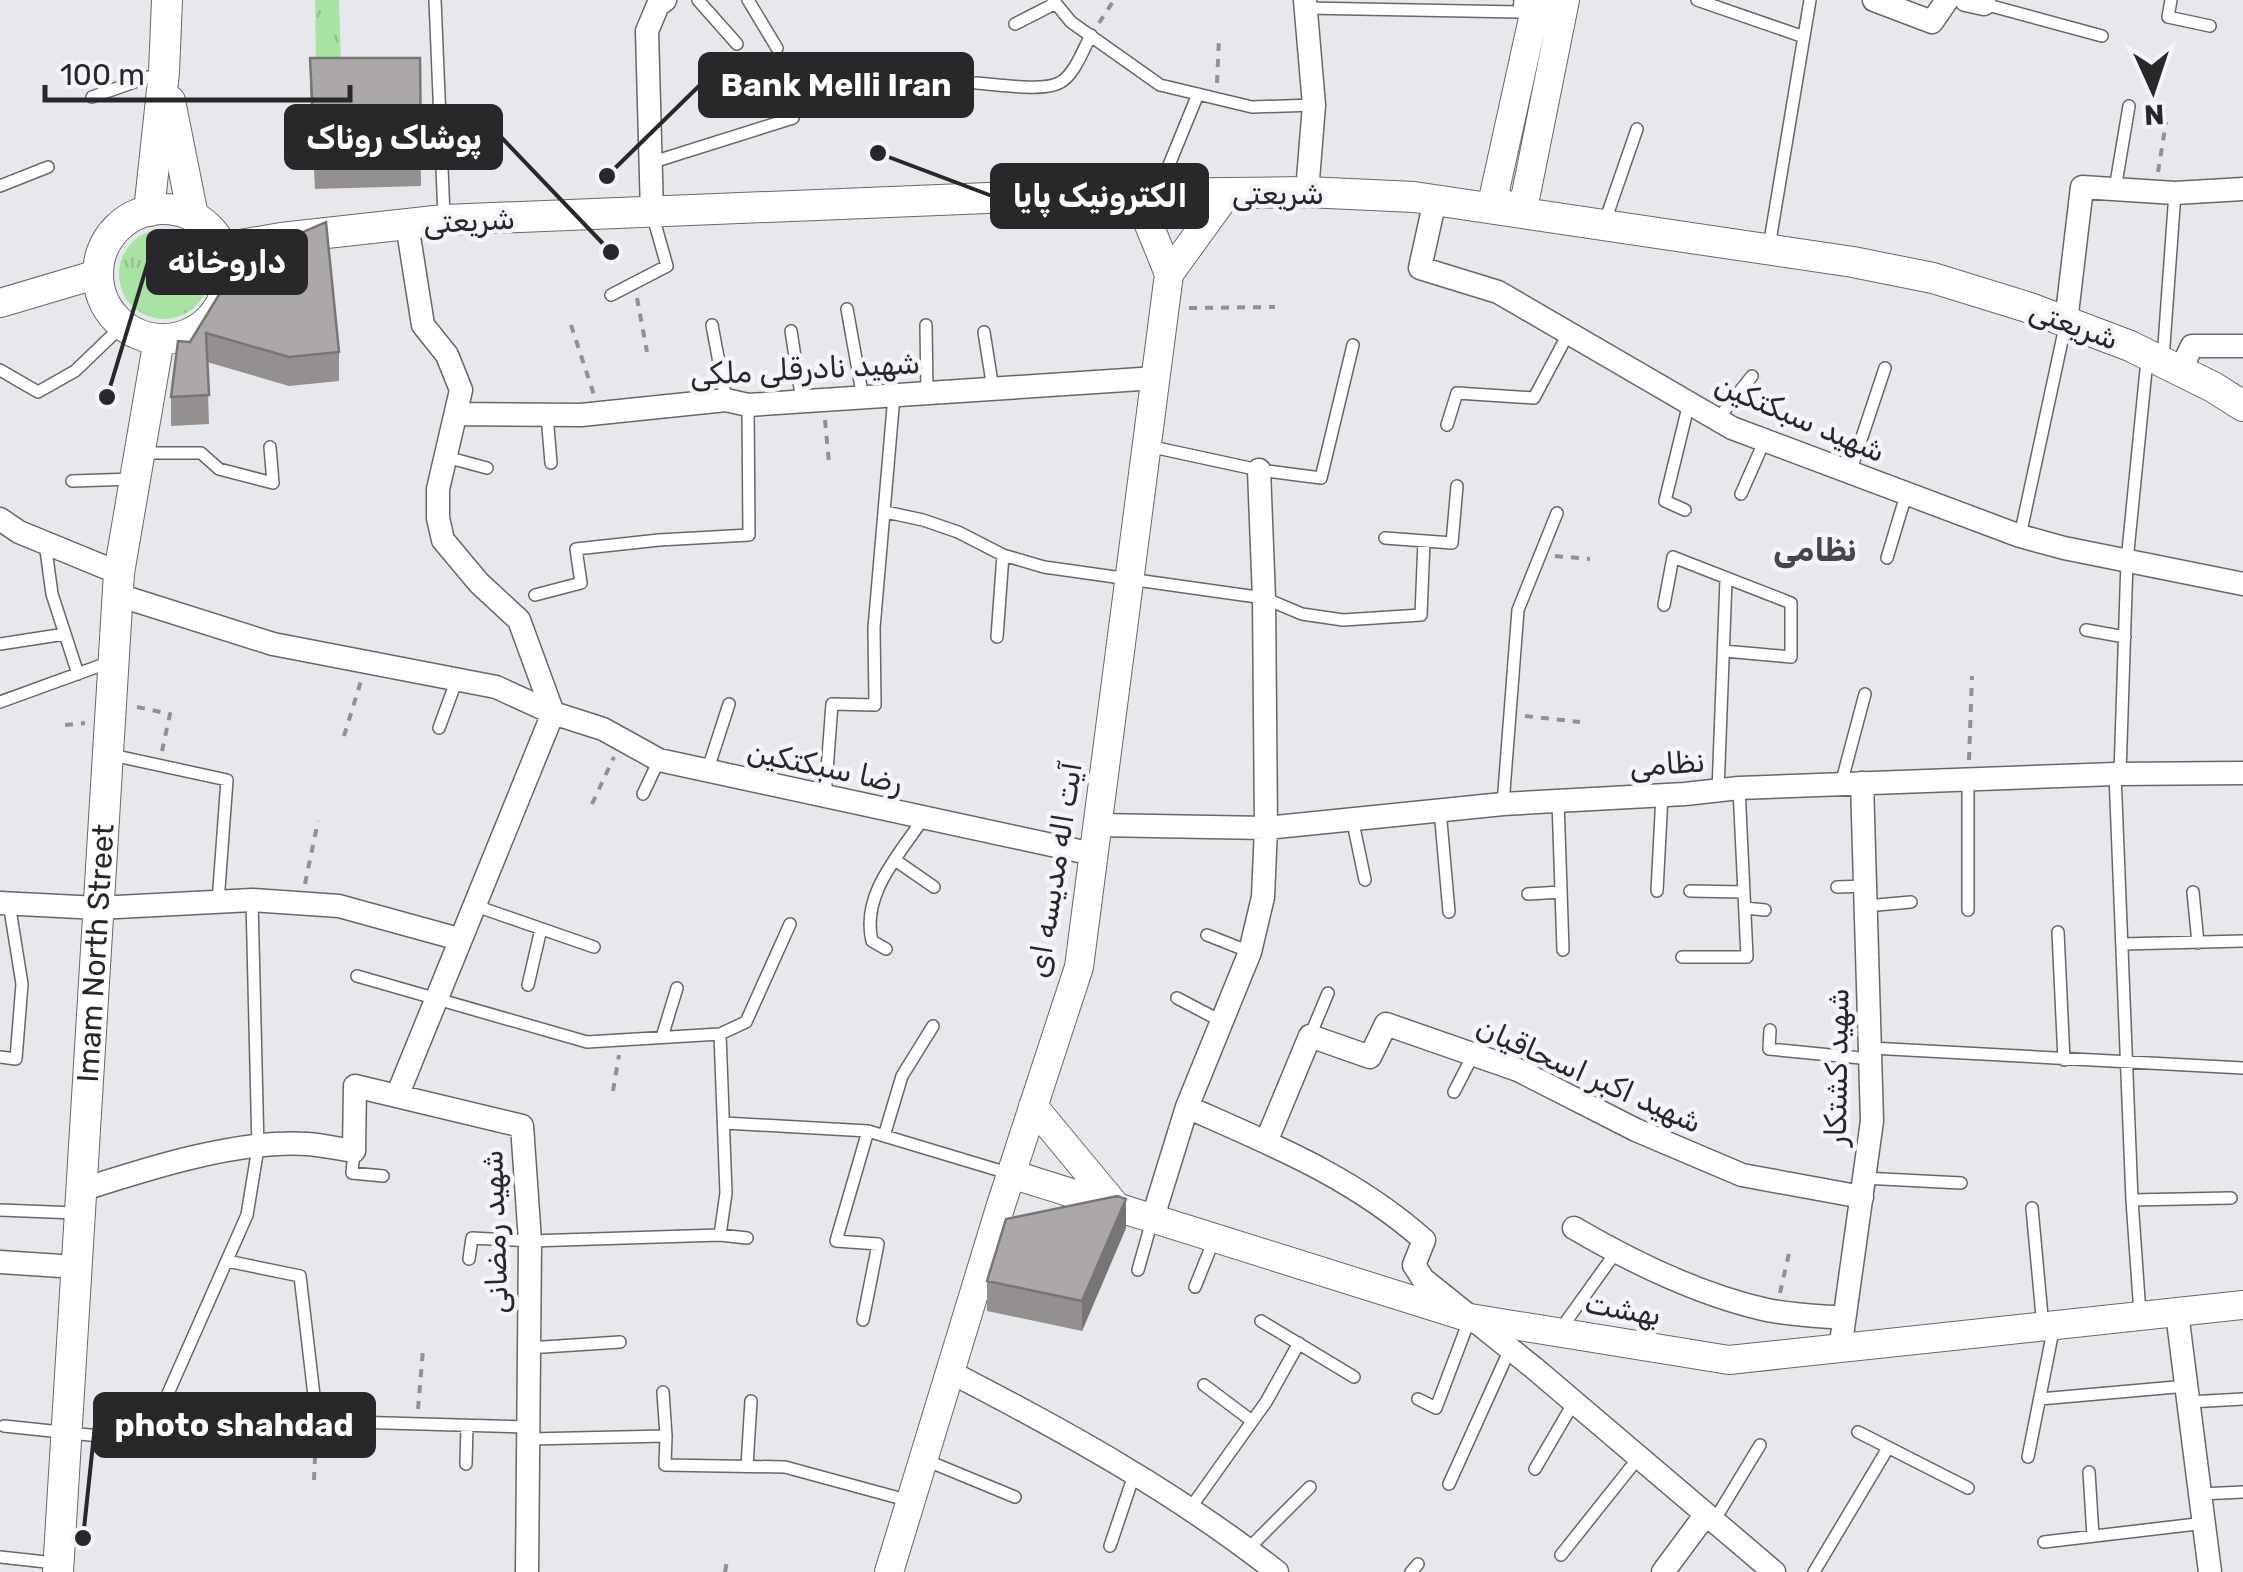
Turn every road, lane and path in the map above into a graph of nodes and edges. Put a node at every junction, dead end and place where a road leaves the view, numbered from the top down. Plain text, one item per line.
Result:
1 (167, 0) edge
2 (435, 0) edge
3 (666, 0) edge
4 (698, 0) edge
5 (748, 0) edge
6 (1114, 0) edge
7 (1520, 0) edge
8 (1537, 0) edge
9 (1565, 0) edge
10 (1697, 0) edge
11 (1810, 0) edge
12 (1874, 0) edge
13 (1947, 0) edge
14 (2171, 0) edge
15 (1055, 2) edge
16 (1978, 2) edge
17 (1305, 4) edge
18 (1452, 6) edge
19 (1015, 24) dead end
20 (2210, 26) dead end
21 (1091, 35) junction
22 (2102, 36) dead end
23 (1804, 37) junction
24 (1218, 38) dead end
25 (737, 44) dead end
26 (777, 48) dead end
27 (164, 72) junction
28 (976, 83) dead end
29 (1198, 94) junction
30 (92, 98) dead end
31 (1216, 98) junction
32 (1314, 105) junction
33 (2129, 106) dead end
34 (793, 118) dead end
35 (2166, 122) dead end
36 (1638, 129) dead end
37 (650, 163) junction
38 (48, 167) dead end
39 (0, 186) edge
40 (2115, 189) junction
41 (2243, 189) edge
42 (1307, 192) junction
43 (2165, 192) junction
44 (1227, 194) junction
45 (1147, 195) junction
46 (1435, 200) junction
47 (148, 210) junction
48 (1510, 210) junction
49 (652, 213) junction
50 (192, 216) junction
51 (444, 220) junction
52 (406, 224) junction
53 (1604, 225) junction
54 (223, 248) junction
55 (1768, 250) junction
56 (98, 274) junction
57 (1169, 274) junction
58 (634, 284) junction
59 (611, 295) dead end
60 (0, 303) edge
61 (1274, 307) dead end
62 (847, 309) dead end
63 (1164, 309) junction
64 (2066, 322) junction
65 (123, 325) junction
66 (571, 325) dead end
67 (712, 325) dead end
68 (926, 326) dead end
69 (791, 331) dead end
70 (984, 332) dead end
71 (1568, 334) junction
72 (159, 339) junction
73 (1354, 345) dead end
74 (2243, 346) edge
75 (647, 352) dead end
76 (2164, 362) junction
77 (1885, 368) dead end
78 (0, 370) edge
79 (1752, 376) dead end
80 (1156, 378) junction
81 (992, 389) junction
82 (928, 393) junction
83 (894, 396) junction
84 (864, 398) junction
85 (813, 401) junction
86 (737, 403) junction
87 (1690, 404) junction
88 (2243, 406) edge
89 (458, 414) junction
90 (600, 414) junction
91 (547, 415) junction
92 (1716, 420) junction
93 (1446, 425) dead end
94 (1764, 442) junction
95 (1148, 446) junction
96 (270, 447) dead end
97 (446, 458) junction
98 (551, 464) dead end
99 (829, 464) dead end
100 (136, 466) junction
101 (487, 468) dead end
102 (1259, 470) junction
103 (1850, 474) junction
104 (72, 481) dead end
105 (1457, 486) dead end
106 (1742, 494) dead end
107 (1906, 494) junction
108 (1685, 510) dead end
109 (886, 512) junction
110 (1558, 513) dead end
111 (0, 519) edge
112 (2020, 536) junction
113 (1385, 538) dead end
114 (1424, 541) junction
115 (44, 542) junction
116 (1540, 554) junction
117 (1003, 555) junction
118 (1590, 558) dead end
119 (1887, 558) dead end
120 (2128, 561) junction
121 (1130, 580) junction
122 (1726, 580) junction
123 (119, 584) junction
124 (2243, 584) edge
125 (535, 594) dead end
126 (1264, 598) junction
127 (1664, 605) dead end
128 (2086, 630) dead end
129 (64, 634) junction
130 (996, 637) dead end
131 (2124, 638) junction
132 (0, 644) edge
133 (1724, 650) junction
134 (114, 661) junction
135 (367, 662) junction
136 (78, 674) junction
137 (1972, 676) dead end
138 (457, 679) junction
139 (1865, 694) dead end
140 (0, 702) edge
141 (111, 702) junction
142 (729, 704) dead end
143 (553, 713) junction
144 (1510, 714) junction
145 (1580, 722) dead end
146 (439, 728) dead end
147 (344, 736) dead end
148 (622, 739) junction
149 (108, 754) junction
150 (658, 760) junction
151 (159, 765) junction
152 (707, 772) junction
153 (2243, 773) edge
154 (2117, 774) junction
155 (1968, 780) junction
156 (1851, 784) junction
157 (1728, 789) junction
158 (642, 794) dead end
159 (1662, 795) junction
160 (825, 798) junction
161 (1558, 801) junction
162 (592, 804) dead end
163 (1503, 804) junction
164 (1440, 810) junction
165 (1352, 818) junction
166 (923, 819) junction
167 (318, 820) dead end
168 (1096, 825) junction
169 (1266, 828) junction
170 (1093, 854) junction
171 (896, 860) junction
172 (1364, 880) dead end
173 (1837, 886) dead end
174 (934, 887) dead end
175 (1657, 891) dead end
176 (1690, 891) dead end
177 (1562, 892) junction
178 (1744, 892) junction
179 (2192, 892) dead end
180 (1528, 894) dead end
181 (1866, 896) junction
182 (252, 900) junction
183 (218, 902) junction
184 (1911, 902) dead end
185 (5, 903) edge
186 (300, 904) junction
187 (473, 906) junction
188 (98, 908) junction
189 (1745, 908) junction
190 (1765, 910) dead end
191 (1968, 910) dead end
192 (1449, 912) dead end
193 (790, 924) dead end
194 (541, 929) junction
195 (2058, 932) dead end
196 (1206, 935) dead end
197 (459, 939) junction
198 (2243, 941) edge
199 (2198, 942) junction
200 (2122, 944) junction
201 (594, 946) dead end
202 (886, 949) dead end
203 (1563, 950) dead end
204 (1250, 952) junction
205 (1682, 957) dead end
206 (357, 976) dead end
207 (528, 985) dead end
208 (678, 988) dead end
209 (1328, 993) dead end
210 (1177, 998) dead end
211 (435, 1001) junction
212 (1221, 1021) junction
213 (933, 1026) dead end
214 (1770, 1030) dead end
215 (720, 1034) junction
216 (1310, 1036) junction
217 (662, 1037) junction
218 (622, 1040) junction
219 (1473, 1054) junction
220 (1871, 1054) junction
221 (0, 1057) edge
222 (2064, 1060) junction
223 (2126, 1064) junction
224 (2243, 1068) edge
225 (614, 1091) dead end
226 (1454, 1092) dead end
227 (397, 1096) junction
228 (1033, 1106) junction
229 (1187, 1107) junction
230 (724, 1123) junction
231 (868, 1131) junction
232 (884, 1136) junction
233 (1266, 1142) junction
234 (258, 1148) junction
235 (354, 1151) junction
236 (1011, 1174) junction
237 (383, 1176) dead end
238 (1960, 1182) dead end
239 (1862, 1188) junction
240 (2231, 1198) dead end
241 (2132, 1200) junction
242 (80, 1202) junction
243 (1116, 1205) junction
244 (2032, 1208) dead end
245 (0, 1210) edge
246 (1063, 1217) edge
247 (1154, 1218) junction
248 (1028, 1225) edge
249 (1574, 1228) dead end
250 (993, 1233) junction
251 (720, 1235) junction
252 (1216, 1237) junction
253 (747, 1238) dead end
254 (530, 1241) junction
255 (1790, 1249) dead end
256 (1616, 1252) junction
257 (470, 1259) dead end
258 (227, 1261) junction
259 (0, 1262) edge
260 (76, 1267) junction
261 (1138, 1270) dead end
262 (1195, 1287) dead end
263 (2243, 1305) edge
264 (1776, 1311) junction
265 (2177, 1314) junction
266 (2140, 1316) junction
267 (1470, 1318) junction
268 (1844, 1318) junction
269 (864, 1320) dead end
270 (1261, 1321) dead end
271 (2048, 1327) junction
272 (1560, 1332) junction
273 (620, 1342) dead end
274 (1299, 1344) junction
275 (528, 1348) junction
276 (1510, 1349) junction
277 (423, 1350) dead end
278 (1840, 1350) junction
279 (950, 1372) junction
280 (1354, 1376) dead end
281 (1204, 1385) dead end
282 (664, 1392) dead end
283 (2188, 1394) junction
284 (2243, 1398) edge
285 (1418, 1399) dead end
286 (2040, 1399) junction
287 (752, 1401) dead end
288 (1574, 1402) junction
289 (317, 1421) junction
290 (1252, 1421) junction
291 (236, 1424) dead end
292 (416, 1424) junction
293 (467, 1425) junction
294 (4, 1426) dead end
295 (1858, 1432) dead end
296 (527, 1433) junction
297 (66, 1435) junction
298 (666, 1436) junction
299 (147, 1441) junction
300 (1760, 1445) dead end
301 (1888, 1448) junction
302 (1639, 1457) junction
303 (2028, 1457) dead end
304 (923, 1459) junction
305 (466, 1464) dead end
306 (746, 1466) junction
307 (1535, 1469) dead end
308 (2088, 1472) dead end
309 (1134, 1475) junction
310 (314, 1480) dead end
311 (1448, 1484) dead end
312 (1310, 1487) dead end
313 (1968, 1488) dead end
314 (2243, 1492) edge
315 (2202, 1494) junction
316 (1015, 1497) dead end
317 (910, 1501) junction
318 (1189, 1510) junction
319 (1710, 1518) junction
320 (2205, 1523) junction
321 (2093, 1536) junction
322 (2044, 1542) dead end
323 (1110, 1546) dead end
324 (1248, 1549) junction
325 (1561, 1554) dead end
326 (0, 1557) edge
327 (727, 1561) dead end
328 (58, 1568) edge
329 (528, 1572) edge
330 (725, 1572) edge
331 (889, 1572) edge
332 (1277, 1572) edge
333 (1664, 1572) edge
334 (1774, 1572) edge
335 (1814, 1572) edge
336 (2210, 1572) edge

1 - 27 main road
2 - 51 lane
3 - 37 street
4 - 25 lane
5 - 26 lane
6 - 21 path
7 - 18 lane
8 - 48 street
9 - 48 street
10 - 23 lane
11 - 23 lane
12 - 13 street
14 - 20 lane
15 - 19 lane
15 - 21 lane
16 - 22 lane
17 - 18 lane
17 - 32 street
21 - 28 lane
21 - 29 lane
23 - 55 lane
24 - 31 path
27 - 30 lane
27 - 47 main road
27 - 50 main road
29 - 31 lane
29 - 45 lane
31 - 32 lane
32 - 42 street
33 - 40 lane
34 - 37 lane
35 - 43 path
36 - 53 lane
37 - 49 street
38 - 39 lane
40 - 43 street
40 - 64 street
41 - 43 street
42 - 44 main road, شریعتی
42 - 46 main road, شریعتی
43 - 76 lane
44 - 45 main road, شریعتی
44 - 57 street
45 - 49 main road, شریعتی
45 - 57 street
46 - 48 main road, شریعتی
46 - 71 street, شهید سبکتکین
47 - 50 main road
47 - 56 main road
48 - 53 main road, شریعتی
49 - 51 main road, شریعتی
49 - 58 lane
50 - 54 main road
51 - 52 main road, شریعتی
52 - 54 main road, شریعتی
52 - 89 street
53 - 55 main road, شریعتی
54 - 72 main road
55 - 64 main road, شریعتی
56 - 60 street
56 - 65 main road
57 - 63 street, آیت اله مدیسه ای
58 - 59 lane
58 - 75 path
61 - 63 path
62 - 84 lane
63 - 80 street, آیت اله مدیسه ای
64 - 76 main road, شریعتی
64 - 112 lane
65 - 72 main road
65 - 78 lane
66 - 90 path
67 - 86 lane
68 - 82 lane
69 - 85 lane
70 - 81 lane
71 - 87 street, شهید سبکتکین
71 - 93 lane
72 - 100 main road, Imam North Street
73 - 102 lane
74 - 76 street
76 - 88 main road, شریعتی
76 - 120 lane
77 - 103 lane
79 - 92 lane
80 - 81 street, شهید نادرقلی ملکی
80 - 95 street, آیت اله مدیسه ای
81 - 82 street, شهید نادرقلی ملکی
82 - 83 street, شهید نادرقلی ملکی
83 - 84 street, شهید نادرقلی ملکی
83 - 109 lane
84 - 85 street, شهید نادرقلی ملکی
85 - 86 street, شهید نادرقلی ملکی
85 - 99 path
86 - 90 street, شهید نادرقلی ملکی
86 - 125 lane
87 - 92 street, شهید سبکتکین
87 - 108 lane
89 - 91 street, شهید نادرقلی ملکی
89 - 97 street
90 - 91 street, شهید نادرقلی ملکی
91 - 98 lane
92 - 94 street, شهید سبکتکین
94 - 103 street, شهید سبکتکین
94 - 106 lane
95 - 102 lane
95 - 121 street, آیت اله مدیسه ای
96 - 100 lane
97 - 101 lane
97 - 143 street
100 - 104 lane
100 - 123 main road, Imam North Street
102 - 126 street
103 - 107 street, شهید سبکتکین
105 - 114 lane
107 - 112 street, شهید سبکتکین
107 - 119 lane
109 - 117 lane
109 - 160 lane
110 - 116 lane
111 - 115 street, رضا سبکتکین
112 - 120 street, شهید سبکتکین
113 - 114 lane
114 - 126 lane
115 - 123 street, رضا سبکتکین
115 - 129 lane
116 - 118 path
116 - 144 lane
117 - 121 lane
117 - 130 lane
120 - 124 street, شهید سبکتکین
120 - 131 lane
121 - 126 lane
121 - 168 street, آیت اله مدیسه ای
122 - 127 lane
122 - 133 lane
122 - 133 lane
123 - 134 main road, Imam North Street
123 - 135 street, رضا سبکتکین
126 - 169 street
128 - 131 lane
129 - 132 lane
129 - 136 lane
131 - 154 lane
133 - 157 lane
134 - 136 lane
134 - 141 main road, Imam North Street
135 - 138 street, رضا سبکتکین
135 - 147 path
136 - 140 lane
137 - 155 path
138 - 143 street, رضا سبکتکین
138 - 146 lane
139 - 156 lane
141 - 149 main road, Imam North Street
141 - 151 path
142 - 152 lane
143 - 148 street, رضا سبکتکین
143 - 187 street
144 - 145 path
144 - 163 lane
148 - 150 street, رضا سبکتکین
148 - 162 path
149 - 151 lane
149 - 188 main road, Imam North Street
150 - 152 street, رضا سبکتکین
150 - 158 lane
151 - 183 lane
152 - 160 street, رضا سبکتکین
153 - 154 street, نظامی
154 - 155 street, نظامی
154 - 200 lane
155 - 156 street, نظامی
155 - 191 lane
156 - 157 street, نظامی
156 - 181 street, شهید کشتکار
157 - 159 street, نظامی
157 - 178 lane
159 - 161 street, نظامی
159 - 175 lane
160 - 166 street, رضا سبکتکین
161 - 163 street, نظامی
161 - 177 lane
163 - 164 street, نظامی
164 - 165 street, نظامی
164 - 192 lane
165 - 169 street, نظامی
165 - 172 lane
166 - 170 street, رضا سبکتکین
166 - 171 lane
167 - 186 path
168 - 169 street, نظامی
168 - 170 street, آیت اله مدیسه ای
169 - 204 street
170 - 228 street, آیت اله مدیسه ای
171 - 174 lane
171 - 202 lane
173 - 181 lane
176 - 178 lane
177 - 180 lane
177 - 203 lane
178 - 189 lane
179 - 199 lane
181 - 184 lane
181 - 220 street, شهید کشتکار
182 - 183 street
182 - 186 street
182 - 234 lane
183 - 188 street
185 - 188 street
185 - 221 lane
186 - 197 street
187 - 194 lane
187 - 197 street
188 - 242 main road, Imam North Street
189 - 190 lane
189 - 205 lane
193 - 215 lane
194 - 201 lane
194 - 207 lane
195 - 222 lane
196 - 204 lane
197 - 211 street
198 - 199 lane
199 - 200 lane
200 - 223 lane
204 - 212 street
206 - 211 lane
208 - 217 lane
209 - 216 lane
210 - 212 lane
211 - 218 lane
211 - 227 street
212 - 229 street
213 - 232 lane
214 - 220 lane
215 - 217 lane
215 - 230 lane
216 - 219 street, شهید اکبر اسحاقیان
216 - 233 street
217 - 218 lane
218 - 225 path
219 - 226 lane
219 - 239 street, شهید اکبر اسحاقیان
220 - 222 lane
220 - 239 street, شهید کشتکار
222 - 223 lane
223 - 224 lane
223 - 241 lane
227 - 235 street, شهید رمضانی
227 - 254 street, شهید رمضانی
228 - 236 street, آیت اله مدیسه ای
228 - 243 street
229 - 233 street
229 - 247 street
230 - 231 lane
230 - 251 lane
231 - 232 lane
231 - 269 lane
232 - 236 lane
233 - 267 street
234 - 235 street
234 - 242 street
234 - 258 lane
235 - 237 lane
236 - 243 street, بهشت
236 - 250 street, آیت اله مدیسه ای
238 - 239 lane
239 - 268 street, شهید کشتکار
240 - 241 lane
241 - 266 lane
242 - 245 lane
242 - 260 main road, Imam North Street
243 - 246 street
243 - 247 street, بهشت
244 - 271 lane
247 - 252 street, بهشت
247 - 261 lane
248 - 250 street
249 - 256 street, بهشت
250 - 279 street, آیت اله مدیسه ای
251 - 253 lane
251 - 254 lane
252 - 262 lane
252 - 267 street, بهشت
254 - 257 lane
254 - 275 street, شهید رمضانی
255 - 264 path
256 - 264 street, بهشت
256 - 272 lane
258 - 289 lane
258 - 299 lane
259 - 260 street
260 - 297 main road, Imam North Street
263 - 265 street, بهشت
264 - 268 street, بهشت
265 - 266 street, بهشت
265 - 283 street
266 - 271 street, بهشت
267 - 272 street, بهشت
267 - 276 street
267 - 285 lane
268 - 278 street, شهید کشتکار
270 - 274 lane
271 - 278 street, بهشت
271 - 286 lane
272 - 278 street, بهشت
273 - 275 lane
274 - 280 lane
274 - 290 lane
275 - 296 street, شهید رمضانی
276 - 288 street
276 - 311 lane
277 - 292 path
279 - 304 street, آیت اله مدیسه ای
279 - 309 street
281 - 290 lane
282 - 298 lane
283 - 284 lane
283 - 286 lane
283 - 315 street
286 - 303 lane
287 - 306 lane
288 - 302 street
288 - 307 lane
289 - 292 lane
289 - 310 path
290 - 318 lane
291 - 299 lane
292 - 293 lane
293 - 296 lane
293 - 305 lane
294 - 297 lane
295 - 301 lane
296 - 298 lane
296 - 329 street, شهید رمضانی
297 - 299 lane
297 - 328 main road, Imam North Street
298 - 306 lane
300 - 319 lane
301 - 313 lane
301 - 335 lane
302 - 319 street
302 - 325 lane
304 - 316 lane
304 - 317 street, آیت اله مدیسه ای
306 - 317 lane
308 - 321 lane
309 - 318 street
309 - 323 lane
312 - 324 lane
314 - 315 lane
315 - 320 street
317 - 331 street, آیت اله مدیسه ای
318 - 324 street
319 - 333 street
319 - 334 street
320 - 321 lane
320 - 336 street
321 - 322 lane
324 - 332 street
326 - 328 lane
327 - 330 path

